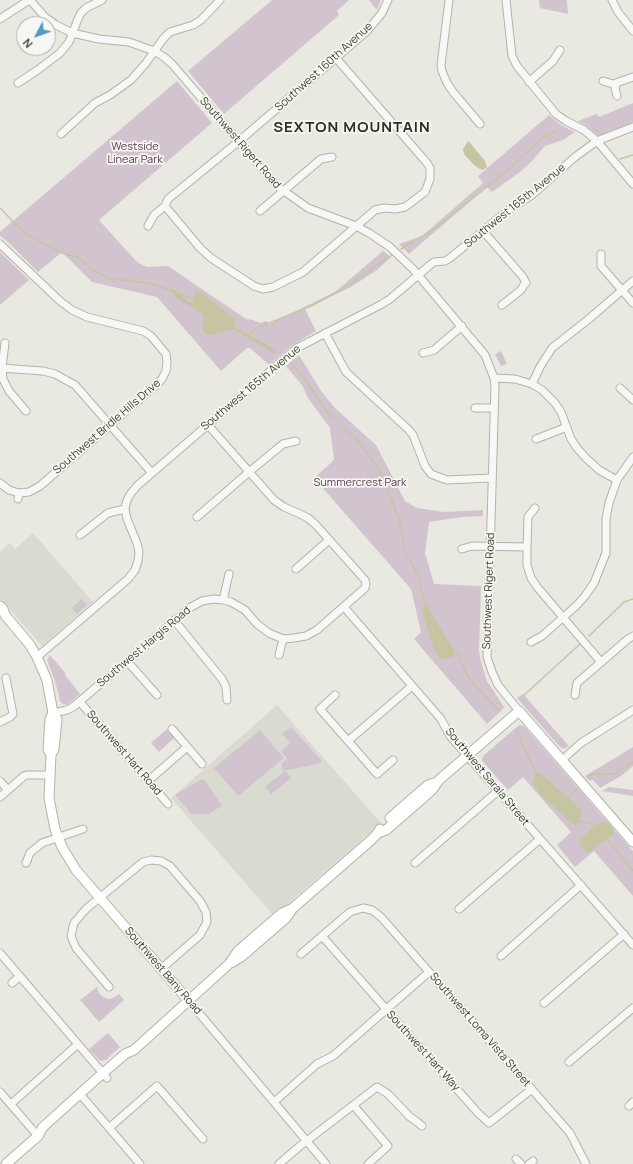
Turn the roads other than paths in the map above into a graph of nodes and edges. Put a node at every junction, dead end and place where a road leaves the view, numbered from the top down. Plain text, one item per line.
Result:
1 (29, 0) edge
2 (102, 0) edge
3 (220, 0) edge
4 (388, 0) edge
5 (449, 0) edge
6 (506, 0) edge
7 (612, 0) edge
8 (0, 19) edge
9 (633, 30) edge
10 (72, 33) junction
11 (560, 50) dead end
12 (154, 51) junction
13 (336, 58) junction
14 (633, 77) edge
15 (603, 81) dead end
16 (529, 82) junction
17 (18, 83) dead end
18 (616, 84) junction
19 (617, 96) dead end
20 (480, 124) dead end
21 (633, 126) edge
22 (61, 134) dead end
23 (238, 142) junction
24 (597, 142) junction
25 (332, 157) dead end
26 (633, 184) edge
27 (283, 191) junction
28 (165, 206) junction
29 (260, 210) dead end
30 (148, 226) dead end
31 (356, 226) junction
32 (483, 231) junction
33 (0, 244) edge
34 (601, 254) dead end
35 (418, 275) junction
36 (633, 281) edge
37 (622, 290) junction
38 (633, 303) edge
39 (502, 305) dead end
40 (462, 326) junction
41 (325, 333) junction
42 (6, 343) dead end
43 (423, 353) dead end
44 (1, 368) edge
45 (494, 378) junction
46 (532, 384) junction
47 (620, 388) dead end
48 (633, 400) edge
49 (475, 408) dead end
50 (494, 408) junction
51 (26, 411) dead end
52 (208, 424) junction
53 (110, 425) junction
54 (567, 427) junction
55 (536, 439) dead end
56 (296, 441) dead end
57 (633, 457) edge
58 (249, 472) junction
59 (152, 473) junction
60 (492, 478) junction
61 (617, 480) junction
62 (0, 483) edge
63 (535, 508) dead end
64 (125, 509) junction
65 (197, 517) dead end
66 (80, 535) dead end
67 (329, 540) junction
68 (490, 546) junction
69 (527, 546) junction
70 (462, 548) dead end
71 (296, 569) dead end
72 (229, 574) dead end
73 (223, 600) junction
74 (0, 606) edge
75 (344, 607) junction
76 (2, 614) edge
77 (563, 617) junction
78 (174, 620) junction
79 (633, 636) edge
80 (283, 639) junction
81 (531, 642) dead end
82 (279, 655) dead end
83 (37, 657) junction
84 (127, 661) junction
85 (601, 662) junction
86 (6, 678) dead end
87 (412, 686) junction
88 (157, 695) dead end
89 (574, 695) dead end
90 (335, 696) dead end
91 (227, 700) dead end
92 (80, 702) junction
93 (633, 710) edge
94 (519, 711) junction
95 (53, 713) junction
96 (0, 722) edge
97 (172, 729) dead end
98 (348, 741) junction
99 (187, 747) junction
100 (467, 756) junction
101 (393, 760) dead end
102 (562, 760) junction
103 (202, 764) dead end
104 (50, 775) junction
105 (0, 781) edge
106 (148, 781) junction
107 (8, 790) junction
108 (498, 791) junction
109 (0, 797) edge
110 (168, 804) dead end
111 (83, 828) dead end
112 (58, 837) junction
113 (540, 839) junction
114 (633, 842) edge
115 (415, 863) dead end
116 (26, 864) dead end
117 (581, 885) junction
118 (100, 898) junction
119 (459, 909) dead end
120 (624, 934) junction
121 (322, 936) junction
122 (633, 945) edge
123 (0, 953) edge
124 (301, 954) dead end
125 (500, 956) dead end
126 (161, 969) junction
127 (429, 972) junction
128 (20, 976) junction
129 (12, 983) dead end
130 (109, 988) dead end
131 (188, 1000) junction
132 (544, 1003) dead end
133 (386, 1010) junction
134 (632, 1010) edge
135 (78, 1044) junction
136 (569, 1062) dead end
137 (105, 1076) junction
138 (532, 1089) junction
139 (0, 1092) edge
140 (82, 1097) junction
141 (274, 1102) junction
142 (11, 1104) junction
143 (354, 1106) junction
144 (422, 1126) dead end
145 (109, 1128) junction
146 (38, 1136) junction
147 (203, 1139) dead end
148 (306, 1141) junction
149 (6, 1164) edge
150 (140, 1164) edge
151 (279, 1164) edge
152 (326, 1164) edge
153 (368, 1164) edge
154 (586, 1164) edge

1 - 8 street
1 - 10 street, Southwest Rigert Road
2 - 10 street
3 - 12 street
4 - 13 street, Southwest 160th Avenue
5 - 20 street
6 - 16 street
7 - 9 street
10 - 12 street, Southwest Rigert Road
10 - 17 street
11 - 16 street
12 - 22 street
12 - 23 street, Southwest Rigert Road
13 - 23 street, Southwest 160th Avenue
13 - 31 street
14 - 18 street
15 - 18 street
16 - 24 street
18 - 19 street
21 - 24 street, Southwest 165th Avenue
23 - 27 street, Southwest Rigert Road
23 - 28 street, Southwest 160th Avenue
24 - 26 street
24 - 32 street, Southwest 165th Avenue
25 - 27 street
27 - 29 street
27 - 31 street, Southwest Rigert Road
28 - 30 street, Southwest 160th Avenue
28 - 31 street
31 - 35 street, Southwest Rigert Road
32 - 35 street, Southwest 165th Avenue
32 - 39 street
33 - 53 street, Southwest Bridle Hills Drive
34 - 37 street
35 - 40 street, Southwest Rigert Road
35 - 41 street, Southwest 165th Avenue
36 - 37 street
37 - 38 street
37 - 46 street
40 - 43 street
40 - 45 street, Southwest Rigert Road
41 - 52 street, Southwest 165th Avenue
41 - 60 street
42 - 44 street
44 - 51 street
44 - 53 street
45 - 46 street
45 - 50 street, Southwest Rigert Road
46 - 54 street
47 - 48 street
49 - 50 street
50 - 60 street, Southwest Rigert Road
52 - 58 street
52 - 59 street, Southwest 165th Avenue
53 - 59 street
53 - 62 street, Southwest Bridle Hills Drive
54 - 55 street
54 - 61 street
56 - 58 street
57 - 61 street
58 - 65 street
58 - 67 street
59 - 64 street, Southwest 165th Avenue
60 - 68 street, Southwest Rigert Road
61 - 77 street
63 - 69 street
64 - 66 street
64 - 83 street
67 - 71 street
67 - 75 street
68 - 69 street
68 - 70 street
68 - 94 street, Southwest Rigert Road
69 - 77 street
72 - 73 street
73 - 78 street, Southwest Hargis Road
73 - 80 street, Southwest Hargis Road
74 - 76 main road
75 - 80 street
75 - 87 street, Southwest Sarala Street
76 - 83 main road
77 - 81 street
77 - 85 street
78 - 84 street, Southwest Hargis Road
78 - 91 street
79 - 85 street
80 - 82 street
83 - 95 main road, Southwest Bany Road
84 - 88 street
84 - 92 street, Southwest Hargis Road
85 - 89 street
86 - 96 street
87 - 98 street
87 - 100 street, Southwest Sarala Street
90 - 98 street
92 - 95 street, Southwest Hargis Road
92 - 106 street, Southwest Hart Road
93 - 102 street
94 - 100 main road
94 - 102 main road, Southwest Rigert Road
95 - 104 main road, Southwest Bany Road
97 - 99 street
98 - 101 street
99 - 103 street
99 - 106 street
100 - 108 street, Southwest Sarala Street
100 - 131 main road
102 - 114 main road, Southwest Rigert Road
104 - 107 street
104 - 112 main road, Southwest Bany Road
105 - 107 street
106 - 110 street, Southwest Hart Road
107 - 109 street
108 - 113 street, Southwest Sarala Street
108 - 115 street
111 - 112 street
112 - 116 street
112 - 118 main road, Southwest Bany Road
113 - 117 street, Southwest Sarala Street
113 - 119 street
117 - 120 street, Southwest Sarala Street
117 - 125 street
118 - 126 main road, Southwest Bany Road
118 - 126 street
118 - 130 street
120 - 122 street, Southwest Sarala Street
120 - 132 street
121 - 124 street
121 - 127 street, Southwest Loma Vista Street
121 - 133 street, Southwest Hart Way
123 - 128 street
126 - 131 main road, Southwest Bany Road
127 - 133 street
127 - 138 street, Southwest Loma Vista Street
128 - 129 street
128 - 135 street
131 - 137 main road
131 - 141 street, Southwest Bany Road
133 - 138 street, Southwest Hart Way
133 - 141 street
134 - 136 street
135 - 137 street
135 - 142 street
137 - 140 main road
138 - 154 street, Southwest Loma Vista Street
139 - 142 street
140 - 145 street
140 - 146 main road
141 - 148 street, Southwest Bany Road
142 - 146 street
143 - 144 street
143 - 148 street
143 - 153 street
145 - 147 street
145 - 150 street
146 - 149 main road
148 - 151 street
148 - 152 street, Southwest Bany Road

